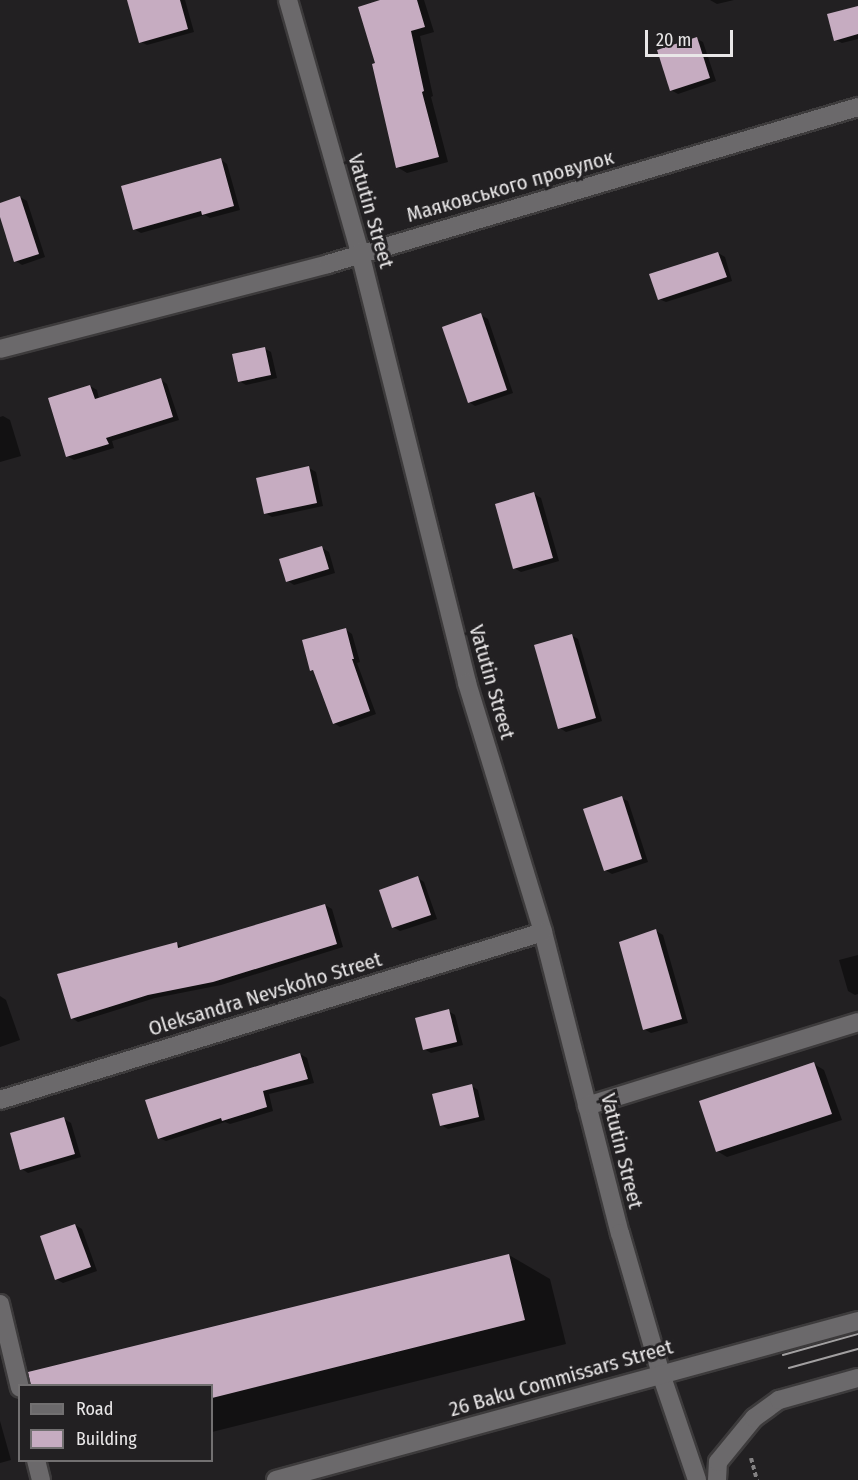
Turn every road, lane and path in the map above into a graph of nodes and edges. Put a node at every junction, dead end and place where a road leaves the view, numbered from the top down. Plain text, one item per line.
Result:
1 (288, 0) edge
2 (858, 107) edge
3 (360, 254) junction
4 (0, 348) edge
5 (543, 932) junction
6 (858, 1022) edge
7 (0, 1100) edge
8 (587, 1106) junction
9 (0, 1304) edge
10 (858, 1321) edge
11 (661, 1374) junction
12 (858, 1378) edge
13 (19, 1384) edge
14 (36, 1462) edge
15 (319, 1475) edge
16 (41, 1480) edge
17 (276, 1480) edge
18 (697, 1480) edge
19 (717, 1480) edge

1 - 3 street, Vatutin Street
2 - 3 street, Маяковського провулок
3 - 4 street, Маяковського провулок
3 - 5 street, Vatutin Street
5 - 7 street, Oleksandra Nevskoho Street
5 - 8 street, Vatutin Street
6 - 8 street
8 - 11 street, Vatutin Street
9 - 13 street
10 - 11 street, 26 Baku Commissars Street
11 - 15 street, 26 Baku Commissars Street
11 - 18 street, Vatutin Street
12 - 19 street
14 - 16 street
15 - 17 street, 26 Baku Commissars Street

